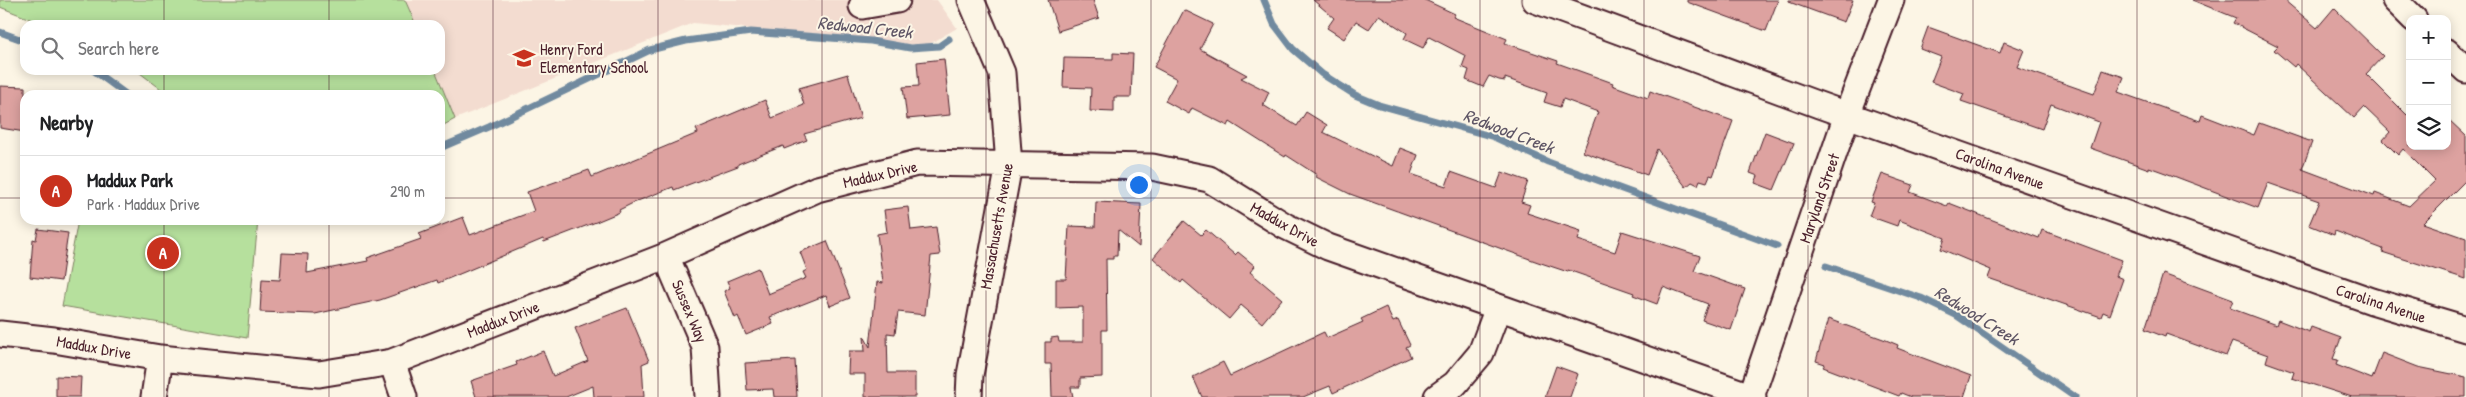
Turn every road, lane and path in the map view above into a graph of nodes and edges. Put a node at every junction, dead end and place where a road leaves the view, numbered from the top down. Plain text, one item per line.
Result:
1 (897, 0) edge
2 (971, 0) edge
3 (1535, 0) edge
4 (1891, 0) edge
5 (2394, 0) edge
6 (862, 6) dead end
7 (2410, 15) edge
8 (2451, 56) edge
9 (2466, 70) edge
10 (1847, 115) junction
11 (1009, 164) junction
12 (666, 256) junction
13 (1498, 308) junction
14 (2466, 330) edge
15 (0, 334) edge
16 (160, 358) junction
17 (392, 362) junction
18 (154, 397) edge
19 (404, 397) edge
20 (708, 397) edge
21 (969, 397) edge
22 (1437, 397) edge
23 (1752, 397) edge

1 - 6 street
2 - 11 street, Massachusetts Avenue
3 - 10 street, Carolina Avenue
4 - 10 street, Maryland Street
5 - 7 street
8 - 9 street
10 - 14 street, Carolina Avenue
10 - 23 street, Maryland Street
11 - 12 street, Maddux Drive
11 - 13 street, Maddux Drive
11 - 21 street, Massachusetts Avenue
12 - 17 street, Maddux Drive
12 - 20 street, Sussex Way
13 - 22 street
13 - 23 street, Maddux Drive
15 - 16 street, Maddux Drive
16 - 17 street, Maddux Drive
16 - 18 street
17 - 19 street

